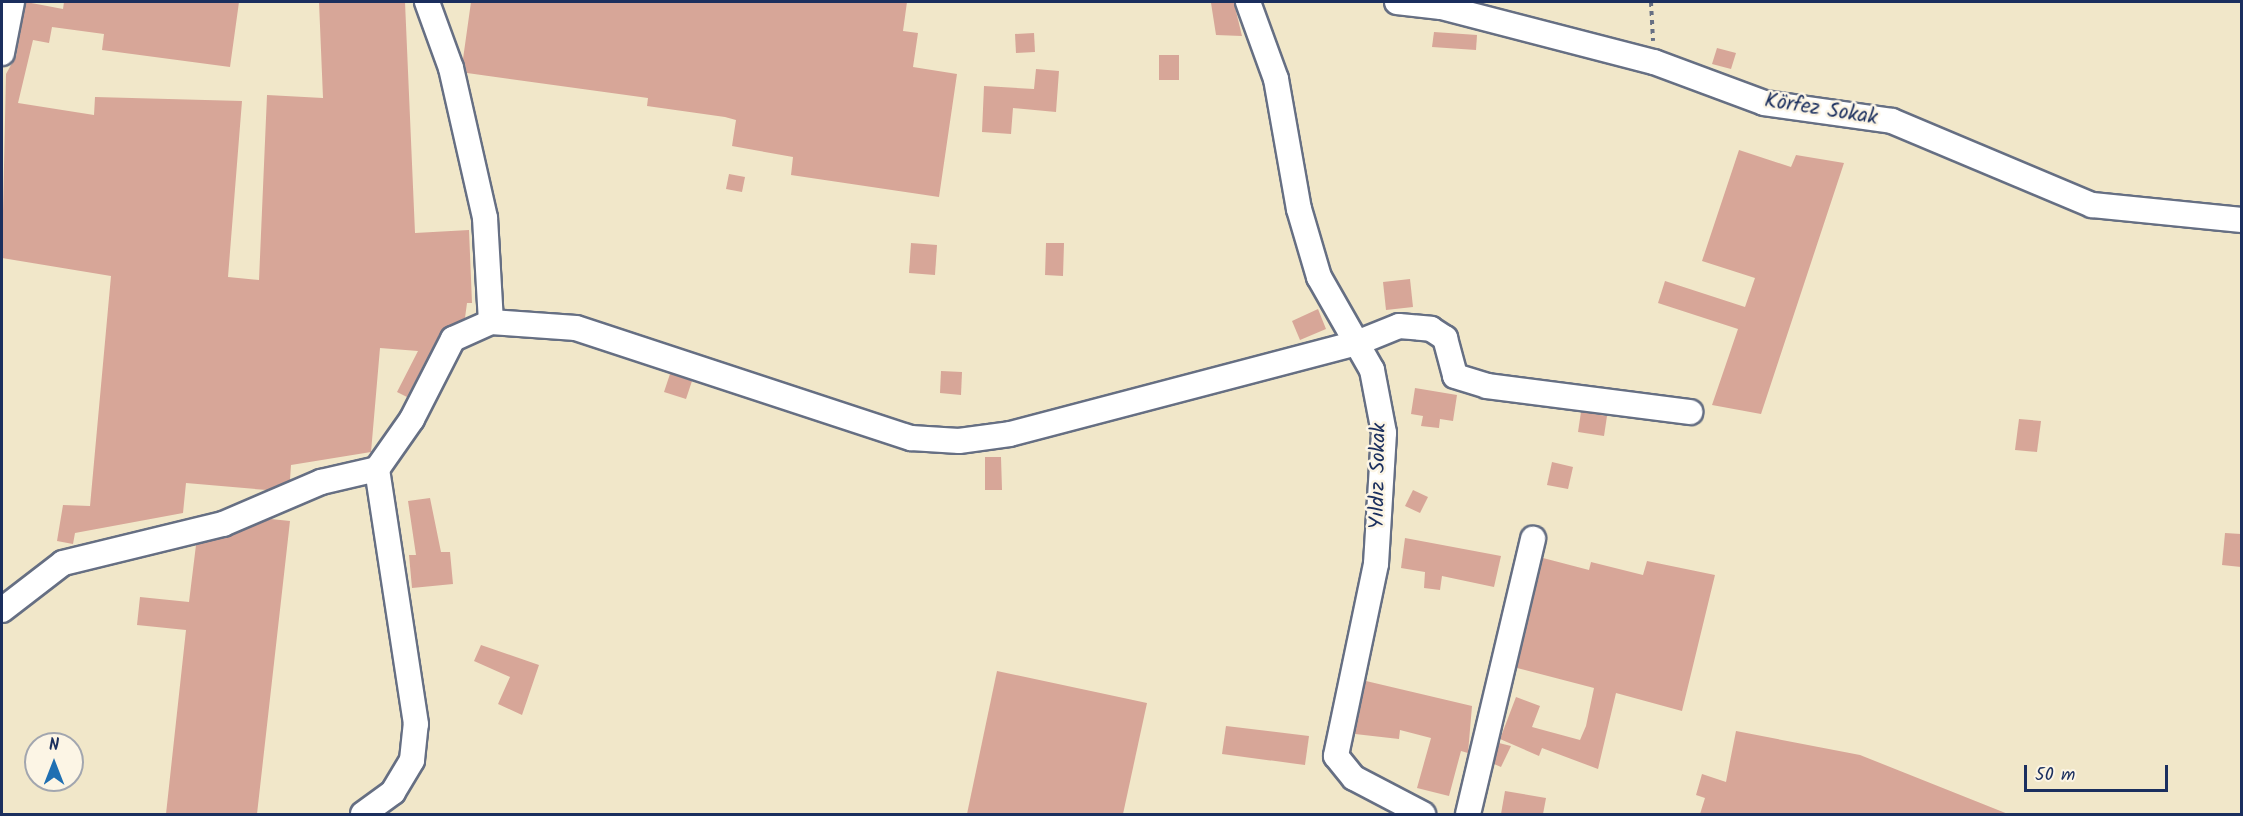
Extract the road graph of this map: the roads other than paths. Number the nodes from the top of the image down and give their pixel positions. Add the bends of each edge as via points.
1 (12, 2) edge
2 (427, 2) edge
3 (1248, 2) edge
4 (1397, 2) edge
5 (2, 53) edge
6 (2241, 220) edge
7 (491, 322) junction
8 (1357, 343) junction
9 (1690, 412) dead end
10 (377, 470) junction
11 (1533, 539) dead end
12 (2, 609) edge
13 (363, 814) edge
14 (1423, 814) edge
15 (1468, 814) edge

1 - 5 street
2 - 7 street via 451,68 485,218
3 - 8 street, Yıldız Sokak via 1276,79 1299,210 1319,278
4 - 6 street, Körfez Sokak via 1441,7 1654,62 1764,103 1892,121 2092,205
7 - 8 street via 576,328 911,438 959,441 1010,434
7 - 10 street via 453,339 412,419
8 - 9 street via 1399,326 1431,329 1445,338 1455,376 1487,386
8 - 14 street, Yıldız Sokak via 1372,370 1384,433 1376,564 1336,756 1354,778
10 - 12 street via 321,482 223,524 63,563
10 - 13 street via 416,724 412,760 393,792
11 - 15 street

